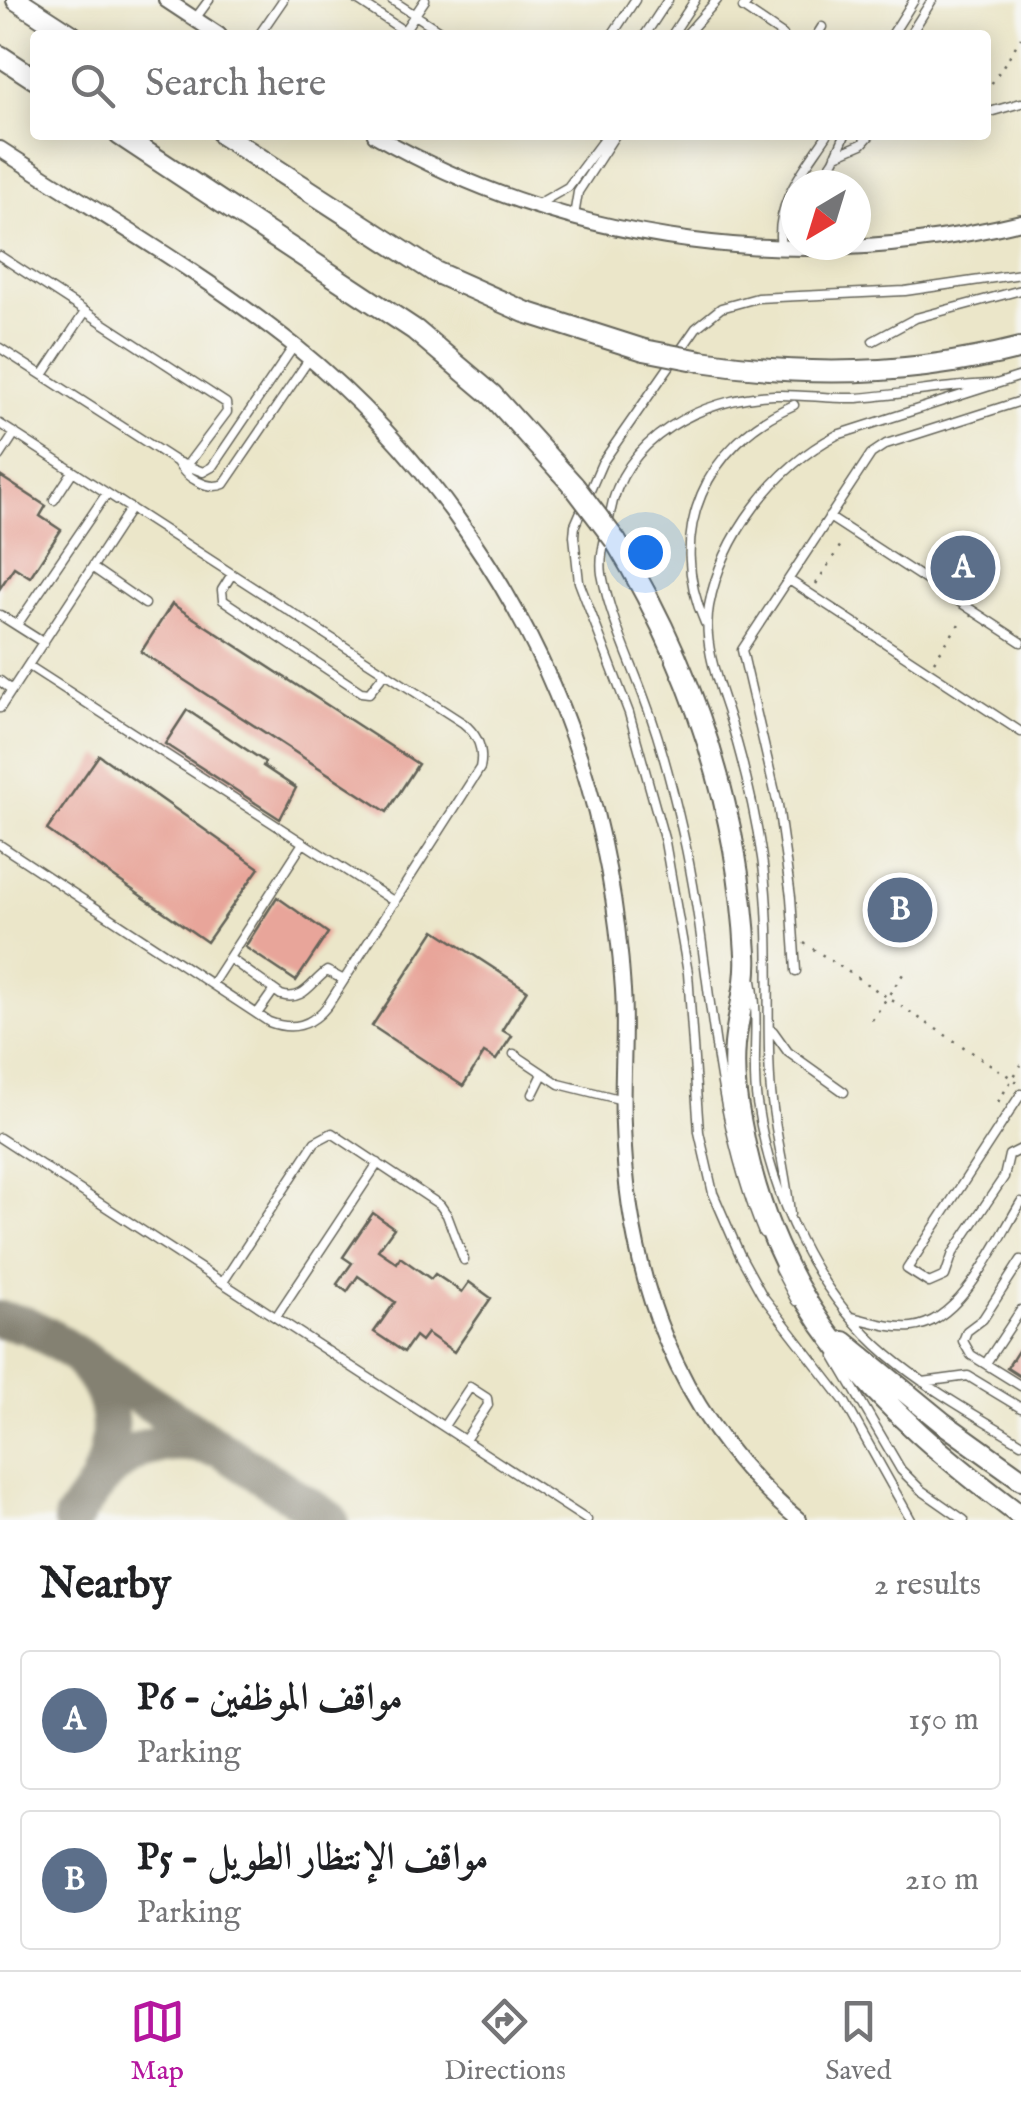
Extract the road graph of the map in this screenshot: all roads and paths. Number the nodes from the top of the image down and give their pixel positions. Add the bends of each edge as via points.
1 (17, 0) edge
2 (166, 0) edge
3 (209, 0) edge
4 (283, 0) edge
5 (357, 0) edge
6 (392, 0) edge
7 (425, 0) edge
8 (635, 0) edge
9 (668, 0) edge
10 (694, 0) edge
11 (717, 0) edge
12 (914, 0) edge
13 (932, 0) edge
14 (746, 4) edge
15 (415, 15) junction
16 (196, 19) junction
17 (62, 30) edge
18 (212, 30) edge
19 (262, 30) edge
20 (402, 30) edge
21 (408, 30) edge
22 (438, 30) edge
23 (615, 30) edge
24 (649, 30) edge
25 (675, 30) edge
26 (690, 30) edge
27 (777, 30) edge
28 (895, 30) edge
29 (913, 30) edge
30 (1021, 38) edge
31 (0, 56) edge
32 (30, 76) edge
33 (991, 84) edge
34 (1021, 103) edge
35 (991, 112) edge
36 (128, 140) edge
37 (231, 140) edge
38 (385, 140) edge
39 (603, 140) edge
40 (612, 140) edge
41 (824, 140) edge
42 (843, 140) edge
43 (866, 140) edge
44 (0, 149) edge
45 (836, 155) junction
46 (806, 170) edge
47 (826, 170) edge
48 (535, 205) junction
49 (574, 216) junction
50 (1021, 222) edge
51 (871, 245) edge
52 (781, 247) edge
53 (0, 256) edge
54 (1021, 274) edge
55 (1021, 290) edge
56 (86, 312) junction
57 (874, 341) dead end
58 (294, 346) junction
59 (0, 348) edge
60 (1015, 351) edge
61 (310, 358) junction
62 (43, 376) junction
63 (1021, 376) edge
64 (992, 384) junction
65 (1021, 401) edge
66 (794, 404) dead end
67 (0, 424) edge
68 (15, 434) junction
69 (0, 456) edge
70 (177, 462) junction
71 (188, 464) junction
72 (73, 471) junction
73 (107, 493) junction
74 (54, 500) dead end
75 (132, 508) junction
76 (829, 517) junction
77 (851, 531) junction
78 (92, 568) junction
79 (232, 574) junction
80 (788, 580) junction
81 (809, 594) junction
82 (146, 604) dead end
83 (970, 608) junction
84 (0, 615) edge
85 (18, 625) junction
86 (708, 628) junction
87 (1021, 642) edge
88 (44, 643) junction
89 (30, 666) junction
90 (926, 671) junction
91 (385, 673) junction
92 (0, 681) edge
93 (12, 690) junction
94 (0, 708) edge
95 (1021, 732) edge
96 (303, 843) junction
97 (0, 845) edge
98 (395, 902) junction
99 (794, 937) junction
100 (229, 958) junction
101 (747, 958) junction
102 (796, 970) dead end
103 (904, 971) dead end
104 (344, 980) junction
105 (212, 984) junction
106 (274, 990) junction
107 (888, 997) junction
108 (256, 1014) junction
109 (872, 1020) dead end
110 (771, 1026) junction
111 (514, 1054) dead end
112 (1021, 1064) edge
113 (543, 1074) junction
114 (1012, 1079) junction
115 (1021, 1084) edge
116 (844, 1092) dead end
117 (533, 1094) dead end
118 (1021, 1094) edge
119 (623, 1100) junction
120 (998, 1102) dead end
121 (0, 1138) edge
122 (1021, 1149) edge
123 (378, 1163) junction
124 (1021, 1202) edge
125 (790, 1214) junction
126 (464, 1260) dead end
127 (1021, 1260) edge
128 (224, 1282) junction
129 (1021, 1310) edge
130 (276, 1317) junction
131 (850, 1317) junction
132 (815, 1319) junction
133 (986, 1363) junction
134 (923, 1382) junction
135 (1021, 1386) edge
136 (1021, 1408) edge
137 (444, 1426) junction
138 (466, 1440) junction
139 (1021, 1444) edge
140 (1021, 1479) edge
141 (1021, 1516) edge
142 (587, 1520) edge
143 (799, 1520) edge
144 (912, 1520) edge
145 (964, 1520) edge

1 - 17 street
2 - 16 street
3 - 16 lane
4 - 19 lane
5 - 20 lane
6 - 15 lane
7 - 15 lane
8 - 23 lane
9 - 24 lane
10 - 25 lane
11 - 26 lane
12 - 28 lane
13 - 29 lane
14 - 27 lane
15 - 21 lane
15 - 22 lane
16 - 18 street
30 - 33 path
31 - 32 street
34 - 35 lane
36 - 101 street, bridge via 415,330 492,396 615,540 664,625 706,732 737,859
37 - 60 street, bridge via 436,272 524,312 644,350 784,371 853,372
38 - 48 street
39 - 48 lane via 568,188
40 - 49 lane via 578,192
41 - 46 lane
42 - 45 lane
43 - 45 lane
44 - 58 street
45 - 47 lane
48 - 49 street
49 - 52 street via 678,239
50 - 51 street
53 - 56 lane
54 - 144 lane via 904,291 757,298 721,308 696,328 602,463 574,536 579,582 629,712 665,842 688,973 699,1132 714,1192 762,1295 845,1402
55 - 57 lane via 916,318
56 - 62 lane
56 - 71 lane via 226,403 227,412
58 - 61 street
58 - 71 lane via 212,467 203,472
59 - 62 lane
61 - 70 lane via 224,484 206,485
61 - 119 street via 386,431 450,510 498,582 555,692 591,794 609,873 624,993
62 - 70 lane
63 - 64 lane
64 - 86 lane via 812,449 758,503 727,552
64 - 145 lane via 858,398 755,396 695,414 658,436 628,467 614,493 602,566 683,832 724,1101 754,1214 791,1294 844,1370 892,1458 921,1490
65 - 76 lane via 878,448
66 - 86 lane via 730,448 700,497 690,554 694,592
67 - 68 lane
68 - 69 lane
68 - 72 lane
70 - 71 lane
72 - 73 lane
72 - 74 lane
73 - 75 lane
73 - 85 lane
75 - 78 lane
75 - 79 lane
76 - 77 lane
76 - 80 lane
77 - 81 path
77 - 83 lane
78 - 82 lane
78 - 88 lane
79 - 91 lane
79 - 91 lane via 222,600 361,692 369,693
80 - 81 lane
80 - 99 lane via 742,650 778,805
81 - 90 lane
83 - 87 lane
83 - 90 path
84 - 85 lane
85 - 88 lane
86 - 110 lane via 760,849
88 - 89 lane
89 - 93 lane
89 - 96 lane
90 - 95 lane
91 - 98 lane via 471,730 482,758
92 - 93 lane
93 - 94 lane
96 - 98 lane
96 - 100 lane
97 - 105 lane
98 - 104 lane
99 - 102 lane
99 - 107 path
100 - 105 lane
100 - 106 lane
101 - 125 lane via 758,1108
101 - 132 street via 734,1046 740,1121 767,1217
103 - 107 path
104 - 106 lane via 327,970 298,996
104 - 108 lane via 321,1014 302,1026 280,1026
105 - 108 lane
106 - 108 lane
107 - 109 path
107 - 114 path
110 - 116 lane via 788,1052
110 - 125 lane via 772,1098
111 - 113 lane
112 - 114 path
113 - 117 lane
113 - 119 lane via 566,1087
114 - 115 path
114 - 120 path
118 - 122 lane via 906,1269 929,1283 945,1276 1004,1177 1009,1155
119 - 143 street via 628,1213 661,1334 712,1427
121 - 128 lane
123 - 126 lane via 444,1210
123 - 128 lane via 337,1135 318,1138
123 - 130 lane
124 - 131 lane via 957,1303 939,1319 904,1328
125 - 131 lane
127 - 133 lane via 964,1336 967,1352
128 - 130 lane
129 - 133 lane
130 - 137 lane
131 - 134 lane
132 - 140 street
132 - 141 street via 911,1428
133 - 135 lane
134 - 136 lane via 968,1376
134 - 139 lane
137 - 138 lane
137 - 138 lane via 470,1387 485,1396 488,1405
138 - 142 lane

